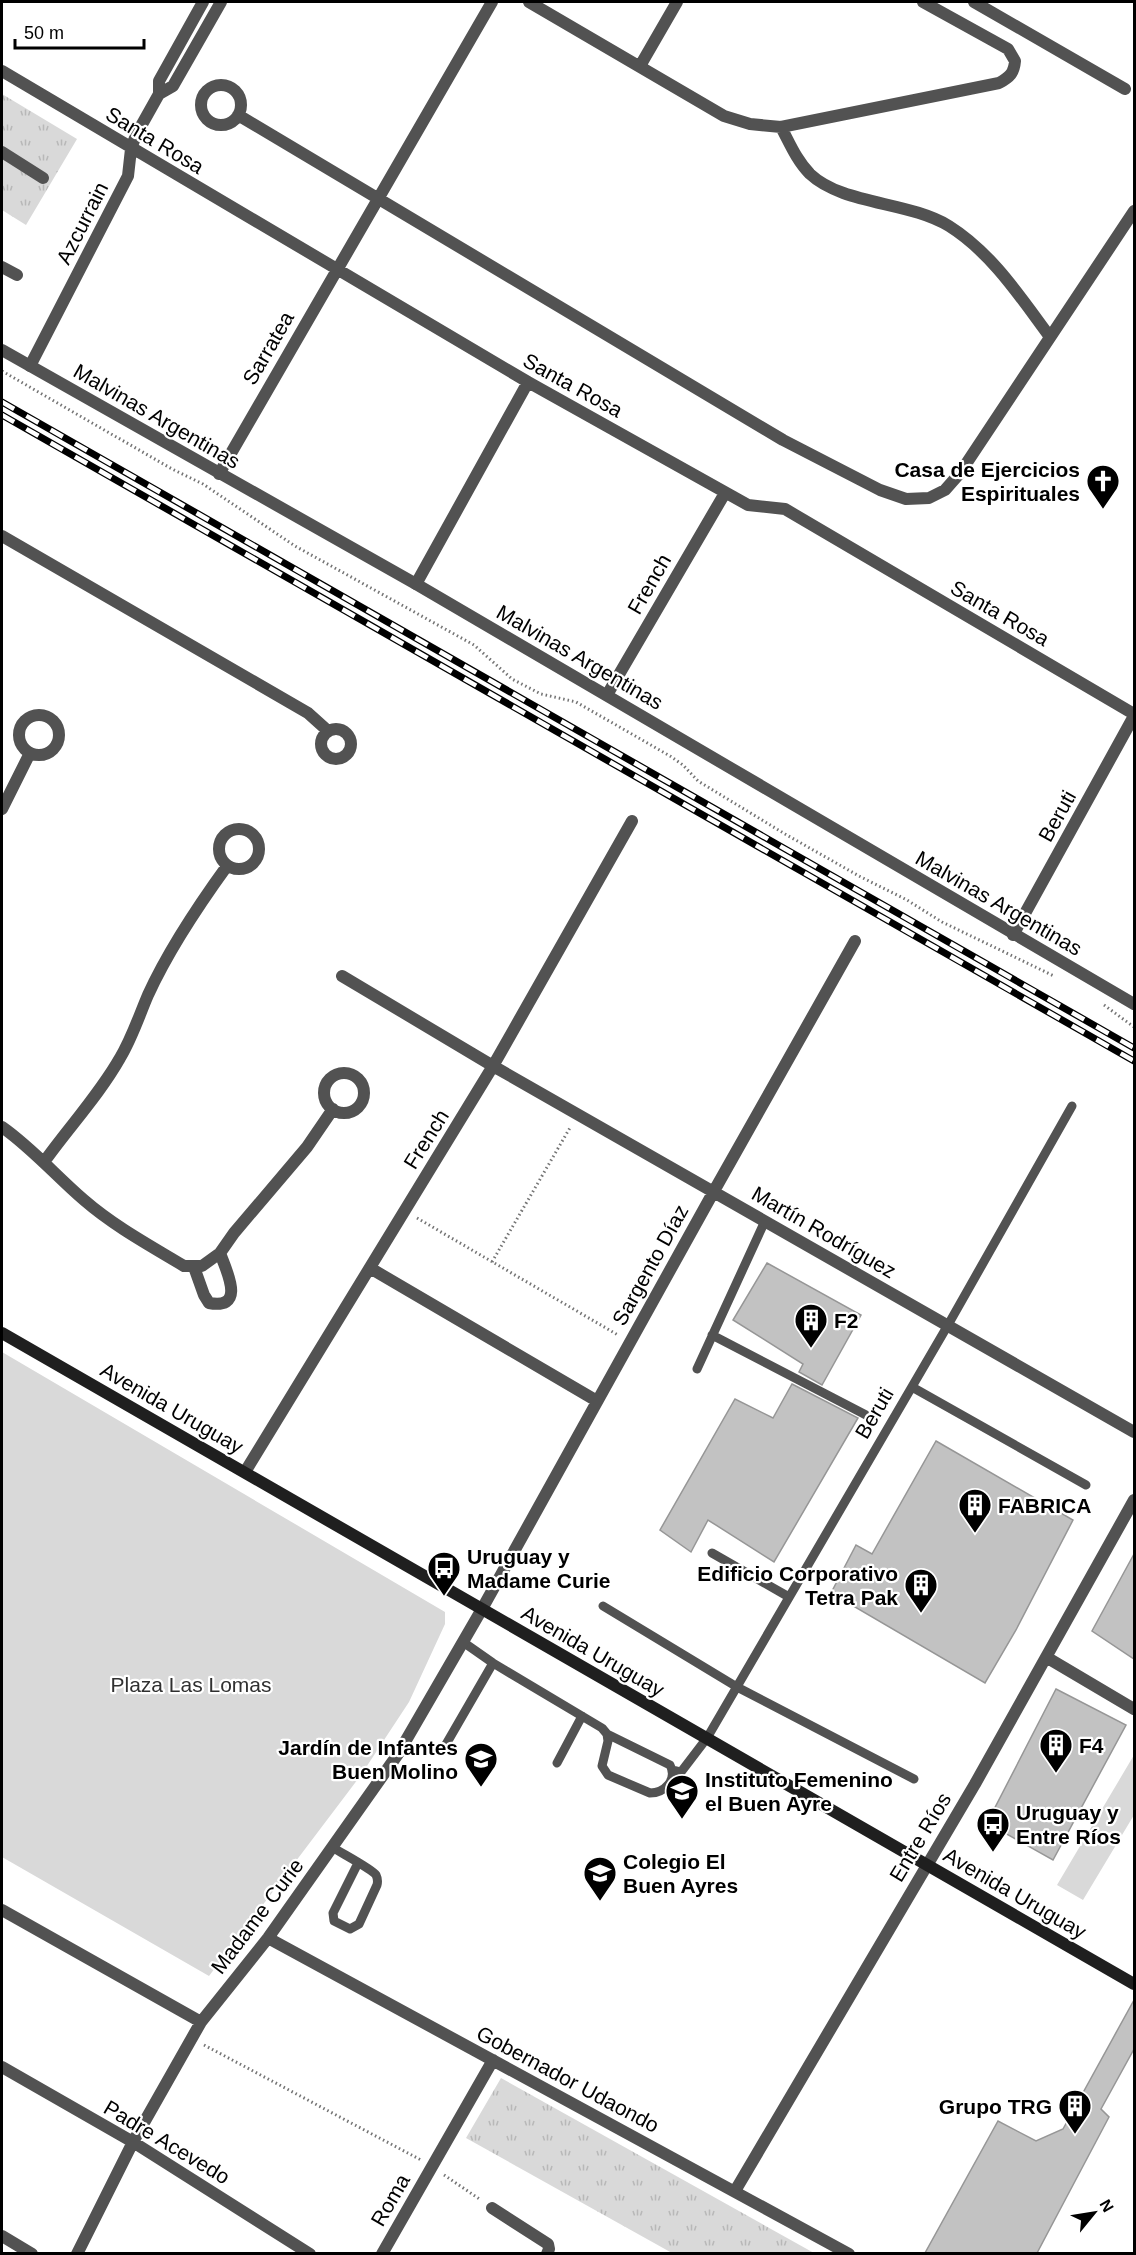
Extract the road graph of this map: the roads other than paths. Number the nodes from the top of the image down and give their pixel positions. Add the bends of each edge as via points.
1 (203, 2) edge
2 (221, 2) edge
3 (492, 2) edge
4 (529, 2) edge
5 (677, 2) edge
6 (922, 2) edge
7 (974, 2) edge
8 (640, 66) junction
9 (2, 71) edge
10 (1125, 89) dead end
11 (159, 94) junction
12 (238, 115) dead end
13 (781, 127) junction
14 (131, 149) junction
15 (2, 152) edge
16 (43, 178) dead end
17 (377, 198) junction
18 (1134, 211) edge
19 (2, 267) edge
20 (335, 270) junction
21 (17, 276) dead end
22 (1050, 337) junction
23 (2, 350) edge
24 (30, 366) junction
25 (528, 382) junction
26 (219, 474) junction
27 (725, 493) junction
28 (2, 536) edge
29 (416, 584) junction
30 (607, 695) junction
31 (1134, 715) edge
32 (328, 731) dead end
33 (30, 753) dead end
34 (2, 809) edge
35 (632, 821) dead end
36 (227, 866) dead end
37 (1013, 935) junction
38 (855, 942) dead end
39 (342, 976) dead end
40 (1134, 1004) edge
41 (493, 1066) junction
42 (1072, 1106) dead end
43 (333, 1109) dead end
44 (2, 1127) edge
45 (44, 1162) junction
46 (714, 1191) junction
47 (765, 1221) junction
48 (220, 1253) junction
49 (194, 1266) junction
50 (370, 1268) junction
51 (948, 1325) junction
52 (2, 1333) edge
53 (712, 1335) junction
54 (696, 1369) dead end
55 (912, 1387) junction
56 (597, 1401) junction
57 (866, 1415) dead end
58 (1134, 1432) edge
59 (245, 1472) junction
60 (1086, 1485) dead end
61 (1134, 1500) edge
62 (712, 1553) dead end
63 (789, 1597) junction
64 (603, 1606) dead end
65 (482, 1609) junction
66 (463, 1642) junction
67 (1046, 1657) junction
68 (493, 1663) junction
69 (737, 1687) junction
70 (1134, 1709) edge
71 (582, 1716) junction
72 (607, 1734) junction
73 (707, 1738) junction
74 (444, 1746) dead end
75 (556, 1763) dead end
76 (673, 1770) junction
77 (914, 1779) dead end
78 (332, 1847) junction
79 (358, 1863) junction
80 (927, 1865) junction
81 (2, 1910) edge
82 (268, 1938) junction
83 (1134, 1984) edge
84 (201, 2022) junction
85 (493, 2060) junction
86 (2, 2067) edge
87 (133, 2142) junction
88 (735, 2191) junction
89 (492, 2208) road end
90 (2, 2236) edge
91 (32, 2253) edge
92 (77, 2253) edge
93 (310, 2253) edge
94 (382, 2253) edge
95 (547, 2253) edge
96 (849, 2253) edge

1 - 11 street, Azcurrain via 159,81
2 - 11 street, Azcurrain via 173,86
3 - 17 street, Sarratea
4 - 8 street
5 - 8 street
6 - 13 street via 1008,49 1015,61 1014,71 999,83
7 - 10 street
8 - 13 street via 724,116
9 - 14 street, Santa Rosa
11 - 14 street, Azcurrain
12 - 17 street
13 - 22 street via 797,159 826,185 933,217 951,228 982,253 1012,286
14 - 20 street, Santa Rosa
14 - 24 street, Azcurrain via 128,176
15 - 16 street
17 - 20 street, Sarratea
17 - 22 street via 783,440 880,490 906,499 929,498 945,489 960,473
18 - 22 street
19 - 21 street
20 - 25 street, Santa Rosa
20 - 26 street, Sarratea
23 - 24 street, Malvinas Argentinas
24 - 26 street, Malvinas Argentinas
25 - 27 street, Santa Rosa
25 - 29 street
26 - 29 street, Malvinas Argentinas
27 - 30 street, French
27 - 31 street, Santa Rosa via 748,505 785,509
28 - 32 street via 308,713
29 - 30 street, Malvinas Argentinas
30 - 37 street, Malvinas Argentinas
31 - 37 street, Beruti
33 - 34 street
35 - 41 street, French
36 - 45 street via 169,955 115,1067
37 - 40 street, Malvinas Argentinas
38 - 46 street, Sargento Díaz
39 - 41 street, Martín Rodríguez
41 - 46 street, Martín Rodríguez
41 - 50 street, French
42 - 51 lane, Beruti
43 - 48 street via 307,1147
44 - 45 street
45 - 49 street via 127,1233 184,1266
46 - 47 street, Martín Rodríguez
46 - 56 street, Sargento Díaz
47 - 51 street, Martín Rodríguez
47 - 53 lane
48 - 49 street via 202,1266
48 - 49 street via 232,1283 232,1293 223,1303 209,1303
50 - 56 street
50 - 59 street, French
51 - 55 lane, Beruti
51 - 58 street, Martín Rodríguez
52 - 59 main road, Avenida Uruguay
53 - 54 lane
53 - 57 lane
55 - 60 lane
55 - 63 lane, Beruti
56 - 65 street, Sargento Díaz
59 - 65 main road, Avenida Uruguay
61 - 67 street, Entre Ríos
62 - 63 lane
63 - 69 lane, Beruti
64 - 69 lane
65 - 66 street, Madame Curie
65 - 73 main road, Avenida Uruguay
66 - 68 lane
66 - 78 street, Madame Curie via 398,1754
67 - 70 street
67 - 80 street, Entre Ríos
68 - 71 lane
68 - 74 lane
69 - 73 lane, Beruti
69 - 77 lane
71 - 72 lane
71 - 75 lane
72 - 76 lane
72 - 76 lane via 602,1766 608,1775 656,1792 666,1788
73 - 76 lane, Beruti via 681,1772
73 - 80 main road, Avenida Uruguay
78 - 79 lane
78 - 82 street, Madame Curie
79 - 79 lane via 376,1874 377,1885 358,1924 350,1929 334,1921 333,1913
80 - 83 main road, Avenida Uruguay
80 - 88 street, Entre Ríos
81 - 84 street
82 - 84 street, Madame Curie
82 - 85 street, Gobernador Udaondo
84 - 87 street, Madame Curie
85 - 88 street, Gobernador Udaondo
85 - 94 street, Roma
86 - 87 street, Padre Acevedo
87 - 92 street, Madame Curie
87 - 93 street, Padre Acevedo
88 - 96 street, Gobernador Udaondo
89 - 95 street via 548,2244
90 - 91 street

